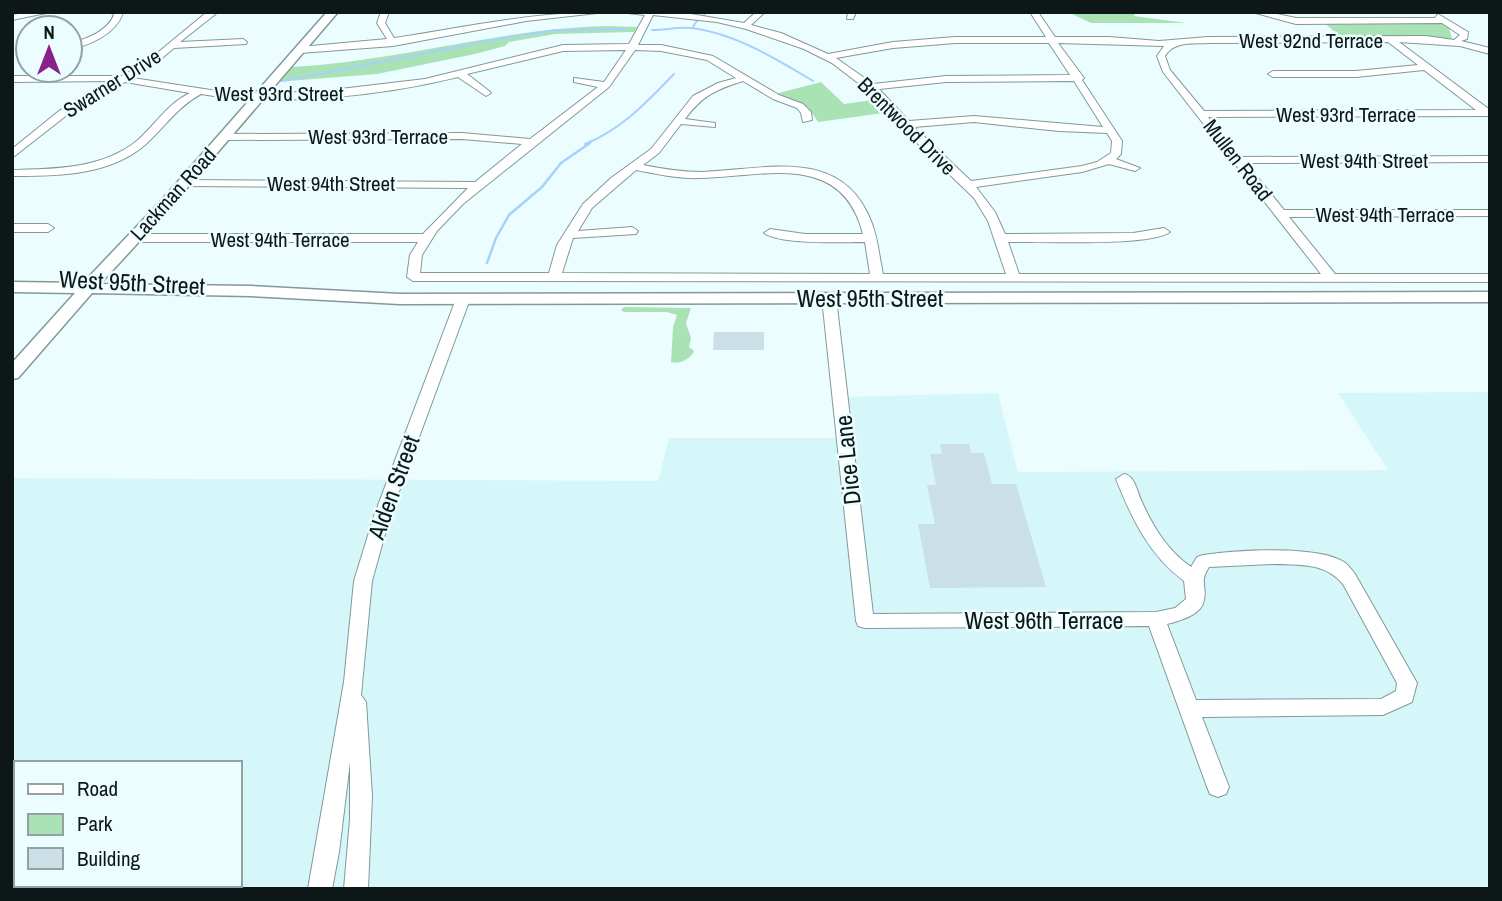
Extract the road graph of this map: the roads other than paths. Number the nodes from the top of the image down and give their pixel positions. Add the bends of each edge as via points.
1 (47, 12) edge
2 (214, 12) edge
3 (333, 12) edge
4 (385, 12) edge
5 (603, 12) edge
6 (623, 12) edge
7 (761, 12) edge
8 (1034, 12) edge
9 (1256, 12) edge
10 (1432, 12) edge
11 (116, 13) edge
12 (481, 13) edge
13 (569, 13) edge
14 (651, 13) edge
15 (12, 18) edge
16 (1444, 20) junction
17 (490, 23) junction
18 (745, 26) junction
19 (1457, 37) junction
20 (1390, 39) junction
21 (1054, 40) junction
22 (84, 41) edge
23 (243, 42) dead end
24 (393, 43) junction
25 (1140, 43) junction
26 (1175, 44) junction
27 (171, 45) junction
28 (633, 47) junction
29 (1486, 49) edge
30 (300, 50) junction
31 (1163, 53) junction
32 (827, 57) junction
33 (1427, 67) junction
34 (461, 74) junction
35 (1273, 74) dead end
36 (745, 78) junction
37 (1079, 78) junction
38 (13, 79) edge
39 (125, 79) junction
40 (577, 80) dead end
41 (606, 85) junction
42 (871, 87) junction
43 (198, 92) junction
44 (486, 93) dead end
45 (260, 96) junction
46 (1488, 113) edge
47 (1202, 114) junction
48 (807, 120) dead end
49 (678, 121) junction
50 (907, 124) junction
51 (711, 125) dead end
52 (1111, 130) junction
53 (225, 137) junction
54 (531, 142) junction
55 (12, 155) edge
56 (1490, 159) edge
57 (1107, 160) junction
58 (1238, 160) junction
59 (635, 166) junction
60 (1135, 168) dead end
61 (12, 173) edge
62 (184, 183) junction
63 (477, 185) junction
64 (967, 185) junction
65 (1490, 213) edge
66 (1281, 214) junction
67 (12, 228) edge
68 (48, 228) dead end
69 (632, 231) dead end
70 (1164, 232) dead end
71 (771, 233) dead end
72 (568, 235) junction
73 (132, 238) junction
74 (427, 238) junction
75 (869, 238) junction
76 (999, 238) junction
77 (12, 278) edge
78 (877, 278) junction
79 (1014, 278) junction
80 (1331, 278) junction
81 (1490, 278) edge
82 (554, 279) junction
83 (91, 285) junction
84 (12, 287) edge
85 (1490, 297) edge
86 (829, 298) junction
87 (463, 299) junction
88 (12, 374) edge
89 (1125, 479) dead end
90 (1193, 578) junction
91 (1156, 619) junction
92 (865, 621) joint
93 (354, 682) junction
94 (1190, 709) junction
95 (1218, 787) dead end
96 (320, 889) edge
97 (356, 889) edge

1 - 15 street
2 - 27 street, Swarner Drive
3 - 30 main road, Lackman Road
4 - 24 street via 381,23
5 - 13 street
6 - 14 street, Brentwood Drive
7 - 18 street
8 - 21 street
9 - 16 street via 1296,21
10 - 16 street
11 - 22 street via 117,21
12 - 17 street
13 - 17 street
14 - 18 street, Brentwood Drive
14 - 28 street
16 - 19 street
17 - 24 street
18 - 32 street, Brentwood Drive
19 - 20 street, West 92nd Terrace
19 - 29 street, West 92nd Terrace
20 - 26 street, West 92nd Terrace
20 - 33 street
21 - 25 street, West 92nd Terrace
21 - 32 street, West 92nd Terrace via 918,42
21 - 37 street
23 - 27 street
24 - 30 street
25 - 26 street, West 92nd Terrace
25 - 31 street, West 92nd Terrace
26 - 31 street
27 - 39 street, Swarner Drive
28 - 34 street, West 93rd Street via 550,50
28 - 36 street, West 93rd Street via 698,54
28 - 41 street
30 - 45 main road, Lackman Road
31 - 47 street, Mullen Road via 1161,63
32 - 42 street, Brentwood Drive
33 - 35 street via 1356,74
33 - 46 street
34 - 44 street
34 - 45 street, West 93rd Street via 373,90
36 - 48 street, West 93rd Street via 800,106
36 - 49 street via 695,98
37 - 42 street via 964,78
37 - 52 street
38 - 39 street, West 93rd Street
39 - 43 street, West 93rd Street
39 - 55 street, Swarner Drive via 63,113
40 - 41 street
41 - 54 street
42 - 50 street, Brentwood Drive
43 - 45 street, West 93rd Street
43 - 61 street via 167,110 139,144 107,164
45 - 53 main road, Lackman Road
46 - 47 street, West 93rd Terrace
47 - 58 street, Mullen Road
49 - 51 street
49 - 59 street via 655,151
50 - 52 street via 974,119
50 - 64 street, Brentwood Drive
52 - 57 street via 1118,145 1116,154
53 - 54 street, West 93rd Terrace via 462,136
53 - 62 main road, Lackman Road
54 - 63 street
56 - 58 street, West 94th Street
57 - 60 street
57 - 64 street via 1082,169
58 - 66 street, Mullen Road
59 - 72 street via 587,206
59 - 75 street via 696,176 779,167 803,169 824,176 846,194 863,216
62 - 63 street, West 94th Street
62 - 73 main road, Lackman Road
63 - 74 street via 452,206
64 - 76 street, Brentwood Drive via 984,203
65 - 66 street, West 94th Terrace
66 - 80 street, Mullen Road
67 - 68 street
69 - 72 street
70 - 76 street via 1133,237
71 - 75 street
72 - 82 street
73 - 74 street, West 94th Terrace
73 - 83 main road, Lackman Road
74 - 82 street, West 95th Street via 411,270 413,277
75 - 78 street
76 - 79 street, Brentwood Drive
77 - 83 main road, West 95th Street
78 - 79 street, West 95th Street
78 - 82 street, West 95th Street
79 - 80 street, West 95th Street
80 - 81 street, West 95th Street
83 - 84 main road, West 95th Street
83 - 87 main road, West 95th Street
83 - 88 main road, Lackman Road
85 - 86 main road, West 95th Street
86 - 87 main road, West 95th Street
86 - 92 street, Dice Lane
87 - 93 street, Alden Street via 373,540 363,581
89 - 90 street via 1145,530 1163,555
90 - 91 street, West 96th Terrace via 1195,601 1180,614
90 - 94 street via 1203,562 1228,558 1321,560 1338,566 1407,683 1405,696 1383,707
91 - 92 street, West 96th Terrace
91 - 94 street
93 - 96 street, Alden Street
93 - 97 street, Alden Street via 363,782 363,843
94 - 95 street

